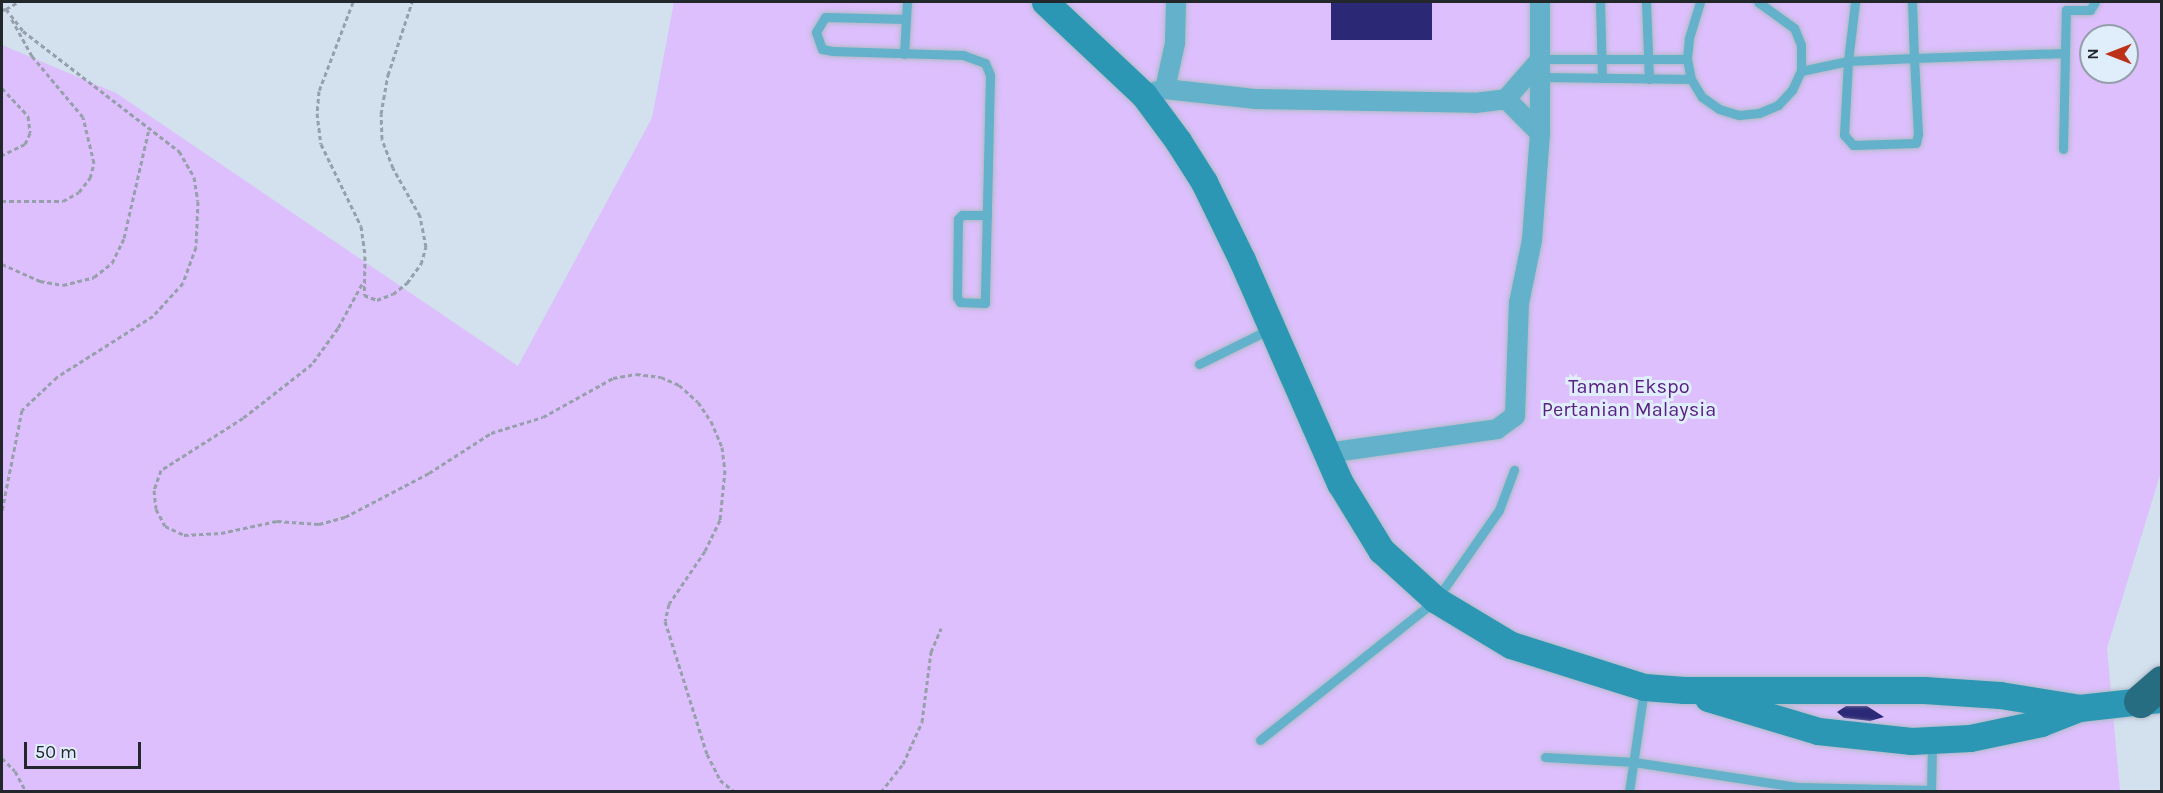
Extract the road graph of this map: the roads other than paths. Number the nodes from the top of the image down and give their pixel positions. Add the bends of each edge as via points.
1 (907, 2) edge
2 (1045, 2) edge
3 (1176, 2) edge
4 (1540, 2) edge
5 (1600, 2) edge
6 (1646, 2) edge
7 (1700, 2) edge
8 (1758, 2) edge
9 (1855, 2) edge
10 (1912, 2) edge
11 (2095, 2) edge
12 (2066, 6) edge
13 (906, 19) junction
14 (2065, 53) junction
15 (904, 54) junction
16 (1914, 58) junction
17 (1649, 59) junction
18 (1687, 59) junction
19 (1603, 60) junction
20 (1848, 61) junction
21 (1541, 68) junction
22 (1801, 71) junction
23 (1602, 78) junction
24 (1649, 79) junction
25 (1691, 79) junction
26 (1155, 92) junction
27 (1506, 99) junction
28 (1540, 133) junction
29 (2063, 149) dead end
30 (987, 215) junction
31 (1272, 329) junction
32 (1199, 364) dead end
33 (1326, 453) junction
34 (1514, 470) dead end
35 (1436, 600) junction
36 (1644, 687) junction
37 (1825, 687) junction
38 (1684, 690) junction
39 (2156, 698) edge
40 (2079, 708) junction
41 (1818, 731) junction
42 (1260, 740) dead end
43 (1932, 741) junction
44 (1545, 758) dead end
45 (1634, 762) junction
46 (1931, 791) edge
47 (1629, 792) edge

1 - 13 lane
2 - 26 street
3 - 26 street via 1175,43
4 - 21 street
5 - 19 lane
6 - 17 lane
7 - 18 lane
8 - 22 lane via 1794,28 1801,45
9 - 20 lane
10 - 16 lane
11 - 12 lane via 2090,10
12 - 14 lane
13 - 15 lane
13 - 15 lane via 825,17 816,32 822,49
14 - 16 lane
14 - 29 lane
15 - 30 lane via 974,56 985,63 990,75
16 - 20 lane
16 - 20 lane via 1918,134 1916,142 1908,145 1847,142
17 - 18 lane
17 - 19 lane
17 - 24 lane
18 - 25 lane
19 - 21 lane
19 - 23 lane
20 - 22 lane
21 - 23 lane
21 - 27 street
21 - 28 street
22 - 25 lane via 1785,97 1759,113 1738,115 1719,109 1702,97
23 - 24 lane
24 - 25 lane
26 - 27 street via 1379,103
26 - 31 street via 1204,182
27 - 28 street
28 - 33 street via 1532,240 1519,303 1515,416 1497,429
30 - 30 lane via 985,303 958,301 960,216
31 - 32 lane
31 - 33 street
33 - 35 street via 1381,550
34 - 35 lane via 1499,510
35 - 36 street via 1511,645
35 - 42 lane
36 - 38 street
36 - 45 lane
37 - 38 street
37 - 40 street via 1971,692
37 - 41 street via 1815,708
38 - 41 street
39 - 40 street
40 - 43 street via 2041,723
41 - 43 street via 1882,740
43 - 46 lane
44 - 45 lane
45 - 46 lane via 1797,788
45 - 47 lane

